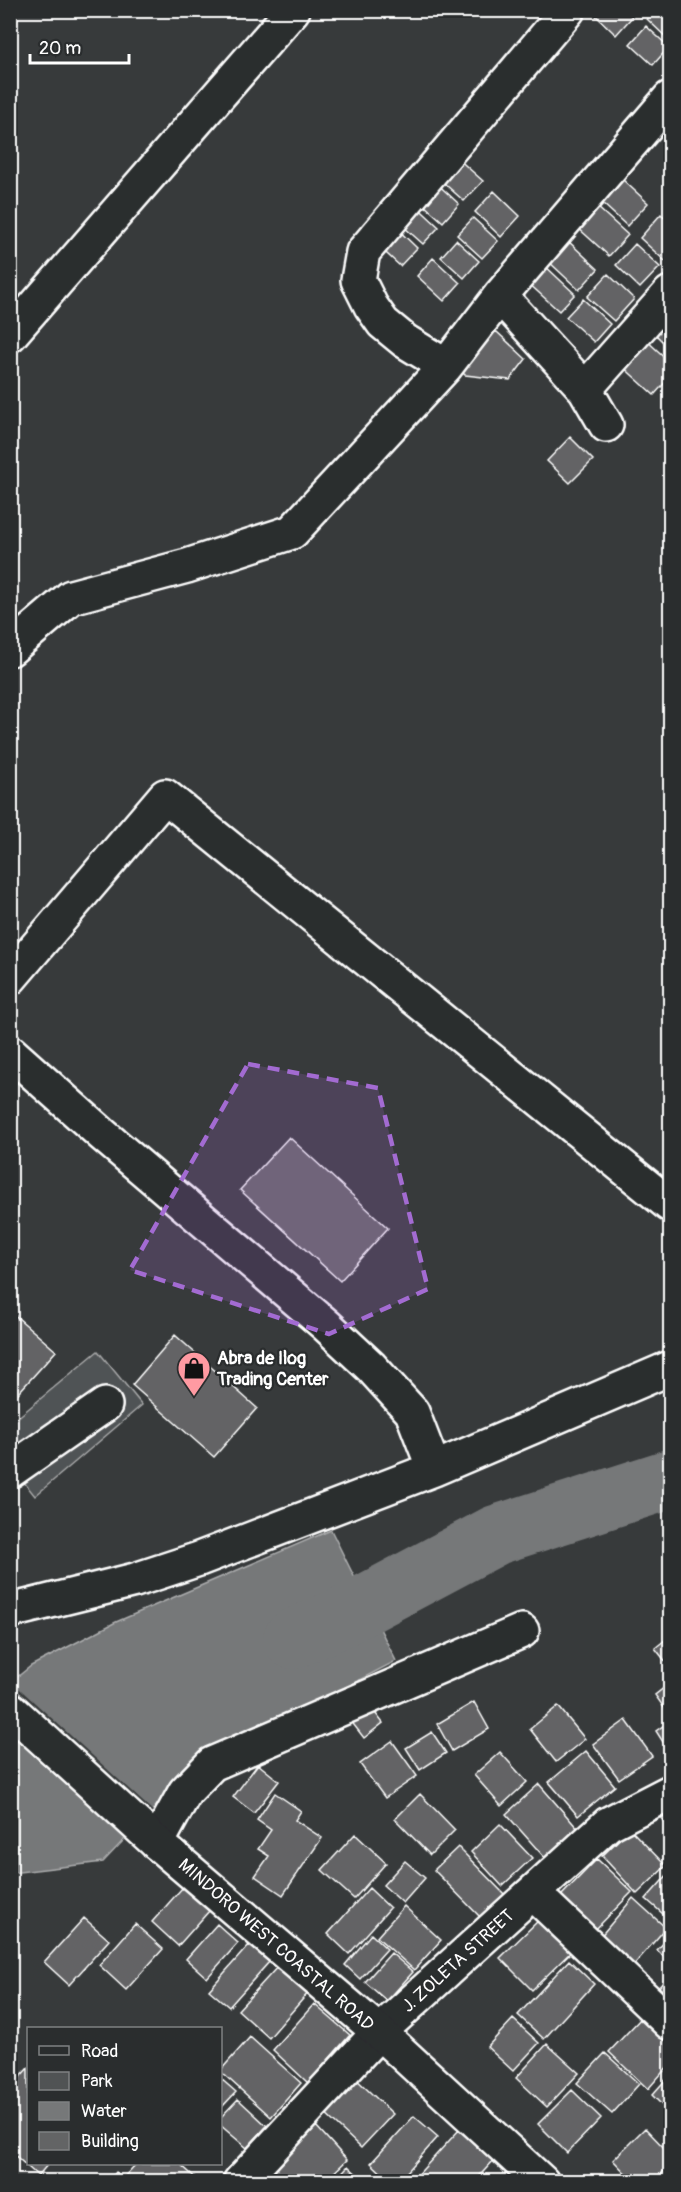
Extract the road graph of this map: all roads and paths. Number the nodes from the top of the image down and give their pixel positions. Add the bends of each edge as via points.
1 (293, 10) edge
2 (568, 10) edge
3 (670, 98) edge
4 (670, 293) edge
5 (500, 296) junction
6 (10, 335) edge
7 (446, 366) junction
8 (585, 388) junction
9 (606, 425) dead end
10 (10, 649) edge
11 (10, 978) edge
12 (10, 1052) edge
13 (670, 1205) edge
14 (670, 1368) edge
15 (105, 1405) dead end
16 (434, 1469) junction
17 (10, 1471) edge
18 (10, 1611) edge
19 (522, 1631) dead end
20 (10, 1709) edge
21 (670, 1792) edge
22 (149, 1835) junction
23 (533, 1893) junction
24 (670, 2024) edge
25 (379, 2032) junction
26 (248, 2179) edge
27 (542, 2181) edge

1 - 6 street
2 - 7 street via 363,252 358,280 377,315 405,341
3 - 5 street
4 - 8 street
5 - 7 street
5 - 8 street
7 - 10 street via 292,532 71,597
8 - 9 street
11 - 13 street via 165,796
12 - 16 street via 371,1367 412,1412
14 - 16 street
15 - 17 street
16 - 18 street via 199,1559 135,1580
19 - 22 street via 212,1764
20 - 22 street, MINDORO WEST COASTAL ROAD
21 - 23 street, J. ZOLETA STREET via 608,1824
22 - 25 street, MINDORO WEST COASTAL ROAD
23 - 24 street
23 - 25 street, J. ZOLETA STREET
25 - 26 street, J. ZOLETA STREET
25 - 27 street, MINDORO WEST COASTAL ROAD

